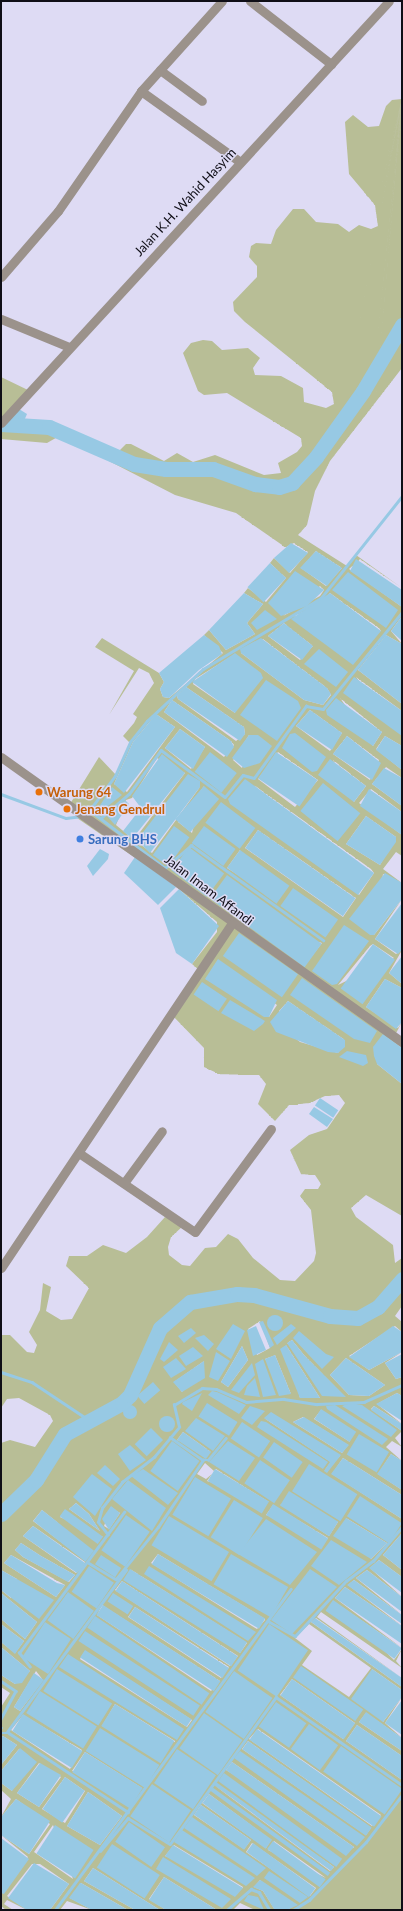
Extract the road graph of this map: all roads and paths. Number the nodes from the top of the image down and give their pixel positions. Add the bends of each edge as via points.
1 (222, 1) edge
2 (250, 1) edge
3 (389, 1) edge
4 (331, 64) junction
5 (160, 70) junction
6 (141, 91) junction
7 (202, 101) dead end
8 (240, 162) junction
9 (1, 277) edge
10 (1, 319) edge
11 (70, 347) junction
12 (2, 422) edge
13 (1, 757) edge
14 (231, 924) junction
15 (402, 1042) edge
16 (271, 1129) dead end
17 (162, 1131) dead end
18 (79, 1153) junction
19 (124, 1183) junction
20 (1, 1268) edge

1 - 5 street
2 - 4 street
3 - 4 street, Jalan K.H. Wahid Hasyim
4 - 8 street, Jalan K.H. Wahid Hasyim
5 - 6 street
5 - 7 street
6 - 8 street
6 - 9 street via 58,211
8 - 11 street, Jalan K.H. Wahid Hasyim
10 - 11 street
11 - 12 street, Jalan K.H. Wahid Hasyim
13 - 14 street, Jalan Imam Affandi via 86,814
14 - 15 street, Jalan Imam Affandi
14 - 18 street
16 - 19 street via 195,1232
17 - 19 street
18 - 19 street
18 - 20 street

